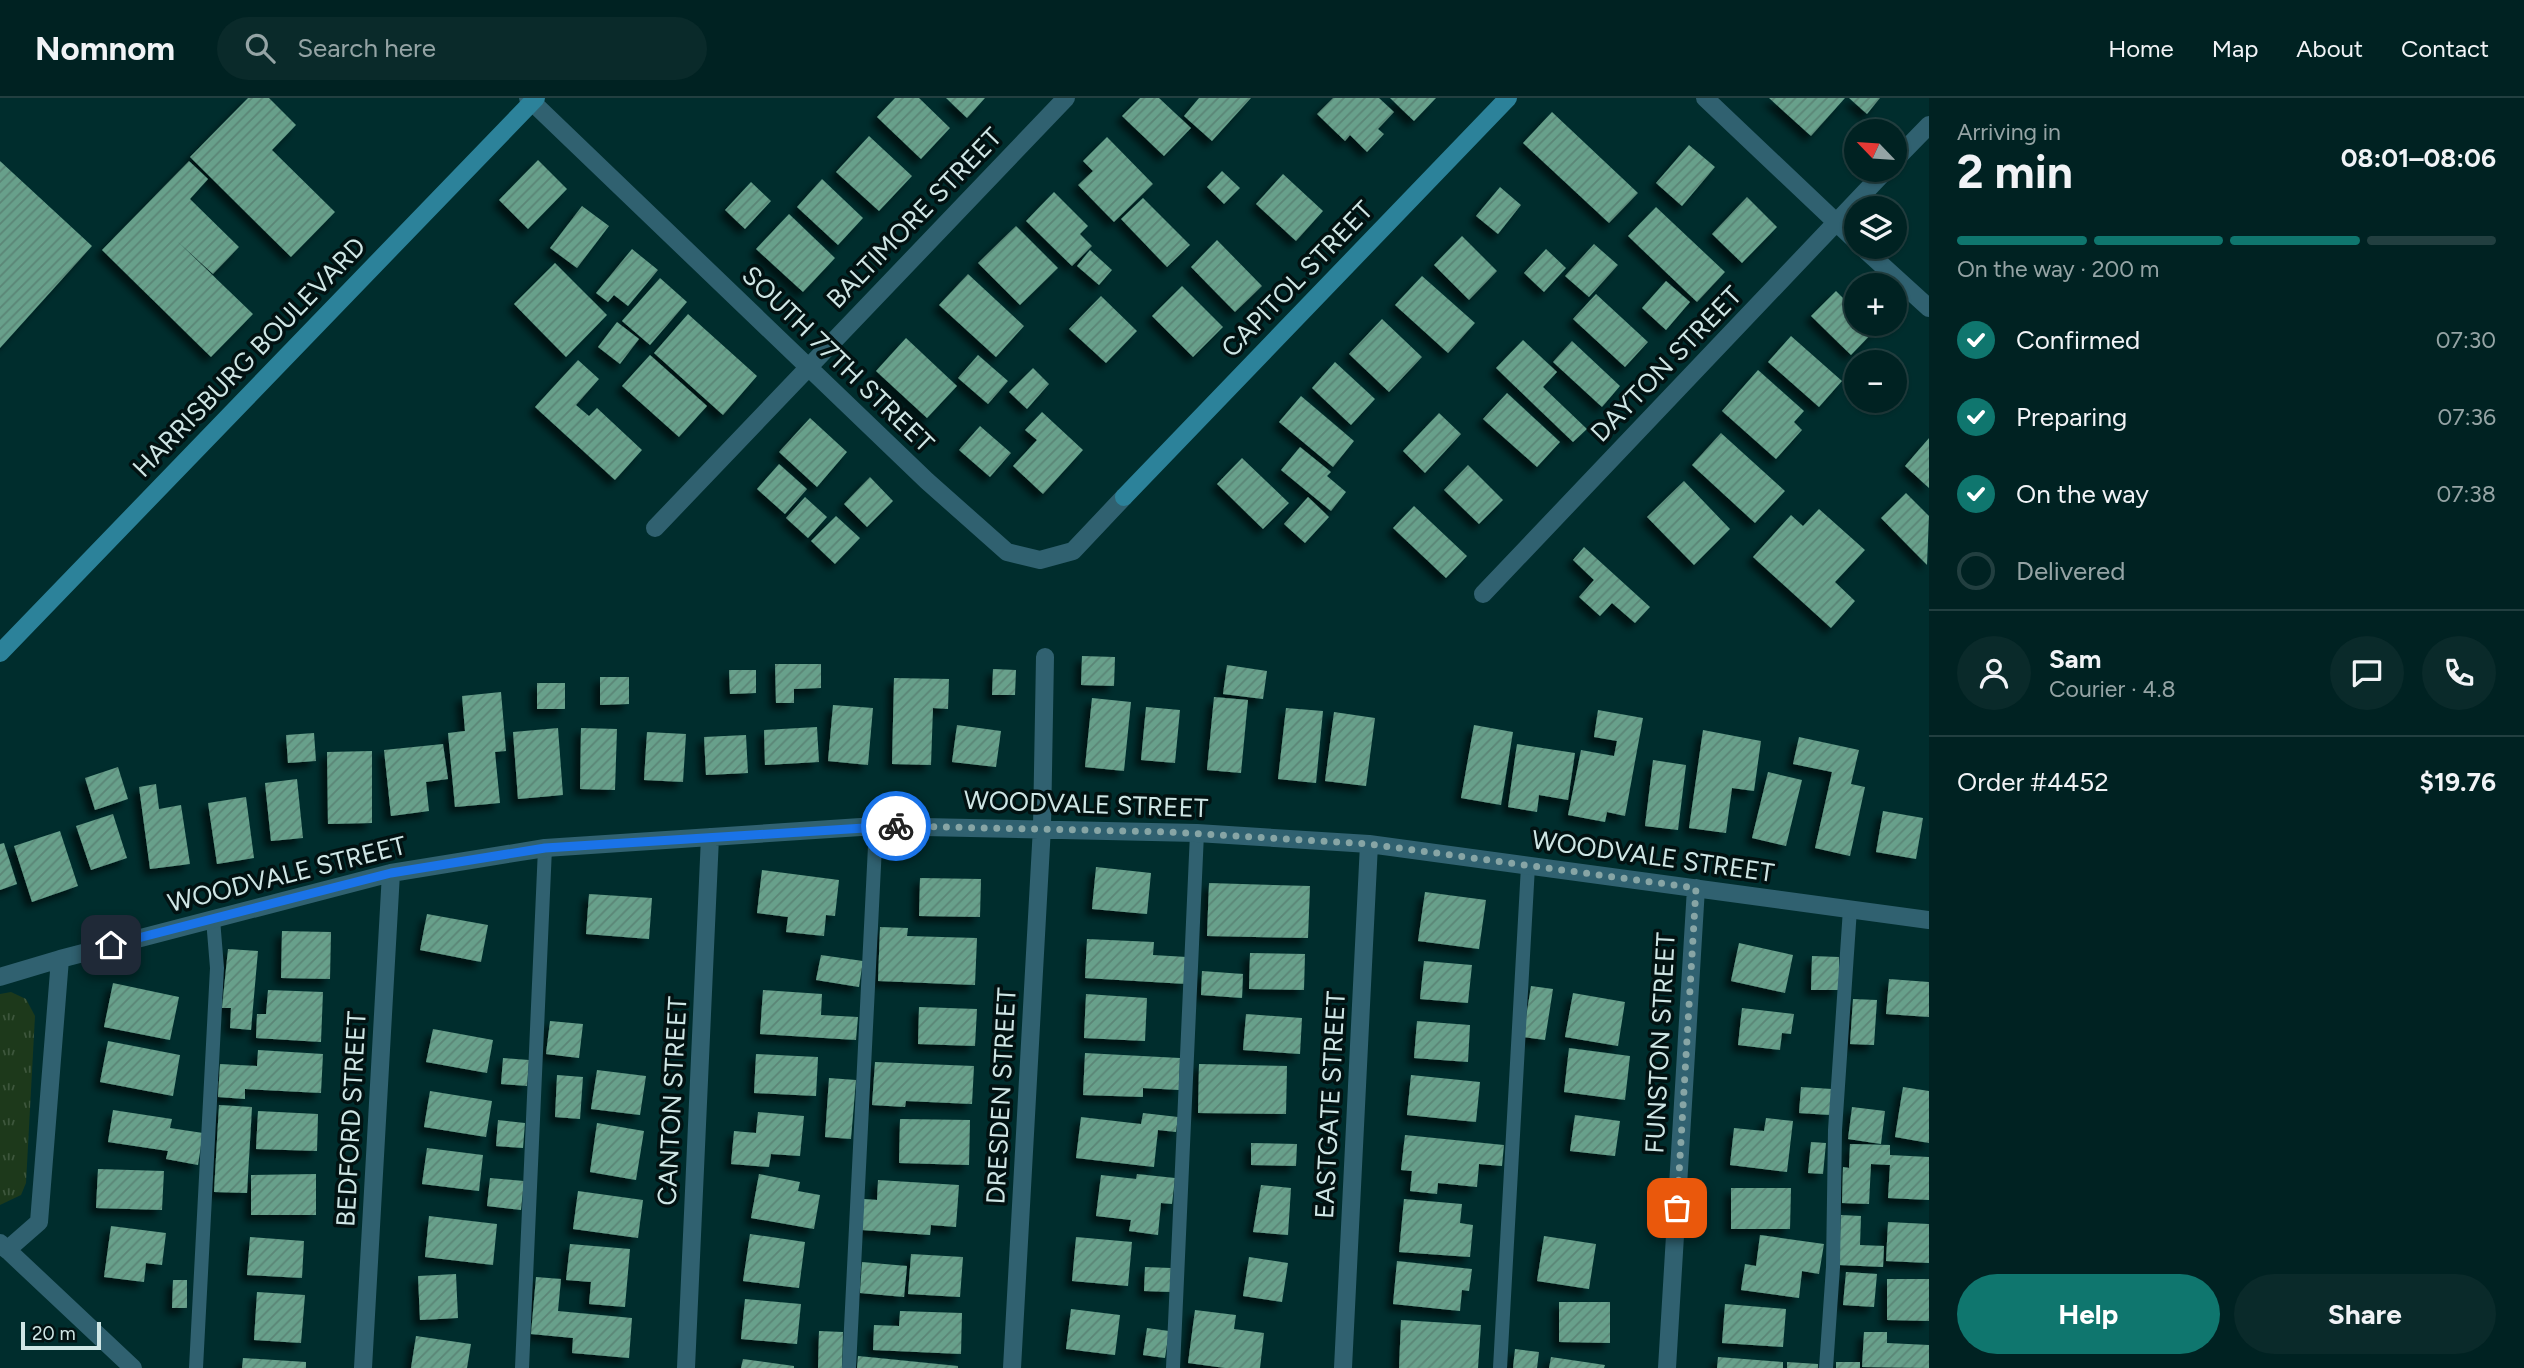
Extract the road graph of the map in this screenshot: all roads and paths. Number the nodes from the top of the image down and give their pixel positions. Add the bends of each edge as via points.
1 (1066, 98) edge
2 (1508, 98) edge
3 (1705, 98) edge
4 (532, 100) edge
5 (1929, 125) edge
6 (1908, 147) edge
7 (1875, 182) edge
8 (1836, 223) junction
9 (1844, 230) edge
10 (1875, 259) edge
11 (1929, 308) edge
12 (808, 367) junction
13 (1124, 497) joint
14 (655, 528) dead end
15 (1483, 594) dead end
16 (0, 653) edge
17 (1045, 657) dead end
18 (876, 826) junction
19 (1042, 827) junction
20 (1198, 833) junction
21 (710, 837) junction
22 (1369, 844) junction
23 (545, 848) junction
24 (1528, 866) junction
25 (391, 873) junction
26 (1696, 888) junction
27 (1850, 909) junction
28 (213, 919) junction
29 (1929, 920) edge
30 (60, 959) junction
31 (0, 977) edge
32 (4, 1247) edge
33 (133, 1368) edge
34 (196, 1368) edge
35 (363, 1368) edge
36 (522, 1368) edge
37 (686, 1368) edge
38 (849, 1368) edge
39 (1012, 1368) edge
40 (1173, 1368) edge
41 (1343, 1368) edge
42 (1500, 1368) edge
43 (1667, 1368) edge
44 (1826, 1368) edge

1 - 12 street, BALTIMORE STREET
2 - 13 main road, CAPITOL STREET
3 - 8 street
4 - 12 street, SOUTH 77TH STREET
4 - 16 main road, HARRISBURG BOULEVARD
5 - 6 street
7 - 8 street, DAYTON STREET
8 - 9 street
8 - 15 street, DAYTON STREET
10 - 11 street
12 - 13 street, SOUTH 77TH STREET via 1007,552 1040,560 1073,551
12 - 14 street, BALTIMORE STREET
17 - 19 street, DRESDEN STREET
18 - 19 street, WOODVALE STREET
18 - 21 street, WOODVALE STREET
18 - 38 lane
19 - 20 street, WOODVALE STREET
19 - 39 street, DRESDEN STREET
20 - 22 street, WOODVALE STREET
20 - 40 lane
21 - 23 street, WOODVALE STREET
21 - 37 street, CANTON STREET
22 - 24 street, WOODVALE STREET
22 - 41 street, EASTGATE STREET
23 - 25 street, WOODVALE STREET
23 - 36 lane
24 - 26 street, WOODVALE STREET
24 - 42 lane
25 - 28 street, WOODVALE STREET
25 - 35 street, BEDFORD STREET
26 - 27 street, WOODVALE STREET
26 - 43 street, FUNSTON STREET
27 - 29 street, WOODVALE STREET
27 - 44 lane
28 - 30 street, WOODVALE STREET
28 - 34 lane via 217,968
30 - 31 street, WOODVALE STREET
30 - 32 street via 39,1222
32 - 33 street

